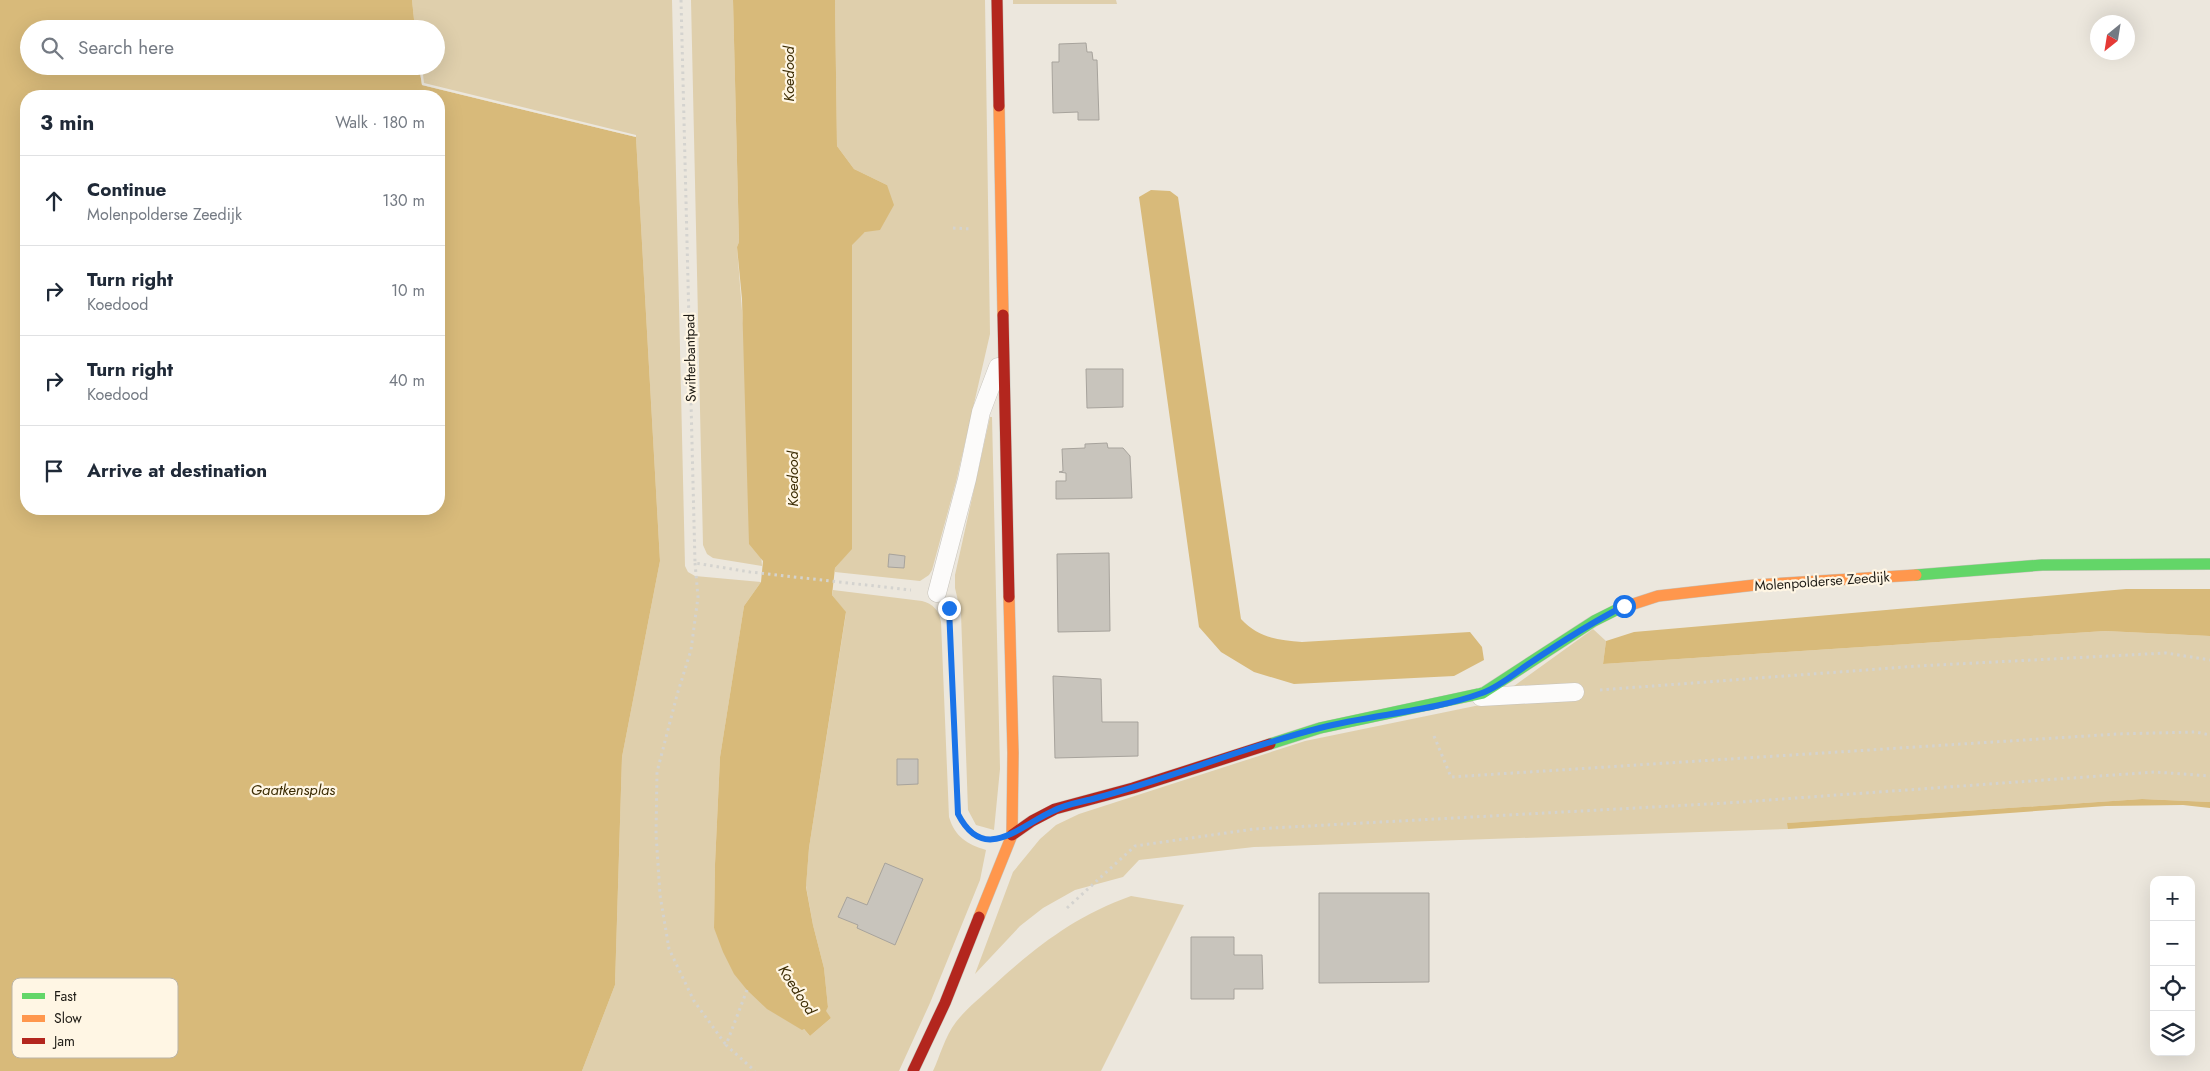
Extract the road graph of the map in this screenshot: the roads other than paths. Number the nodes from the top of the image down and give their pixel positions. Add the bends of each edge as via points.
1 (997, 0) edge
2 (1003, 353) junction
3 (2210, 564) edge
4 (937, 593) road end
5 (1575, 692) road end
6 (1462, 698) junction
7 (1012, 835) junction
8 (913, 1071) edge

1 - 2 street
2 - 4 lane via 981,412
2 - 7 street via 1013,753
3 - 6 street, Molenpolderse Zeedijk via 2042,565 1755,585 1658,596 1624,606 1594,621 1483,693
5 - 6 lane, Molenpolderse Zeedijk
6 - 7 street, Molenpolderse Zeedijk via 1320,728 1133,788 1055,809
7 - 8 street via 945,1003

